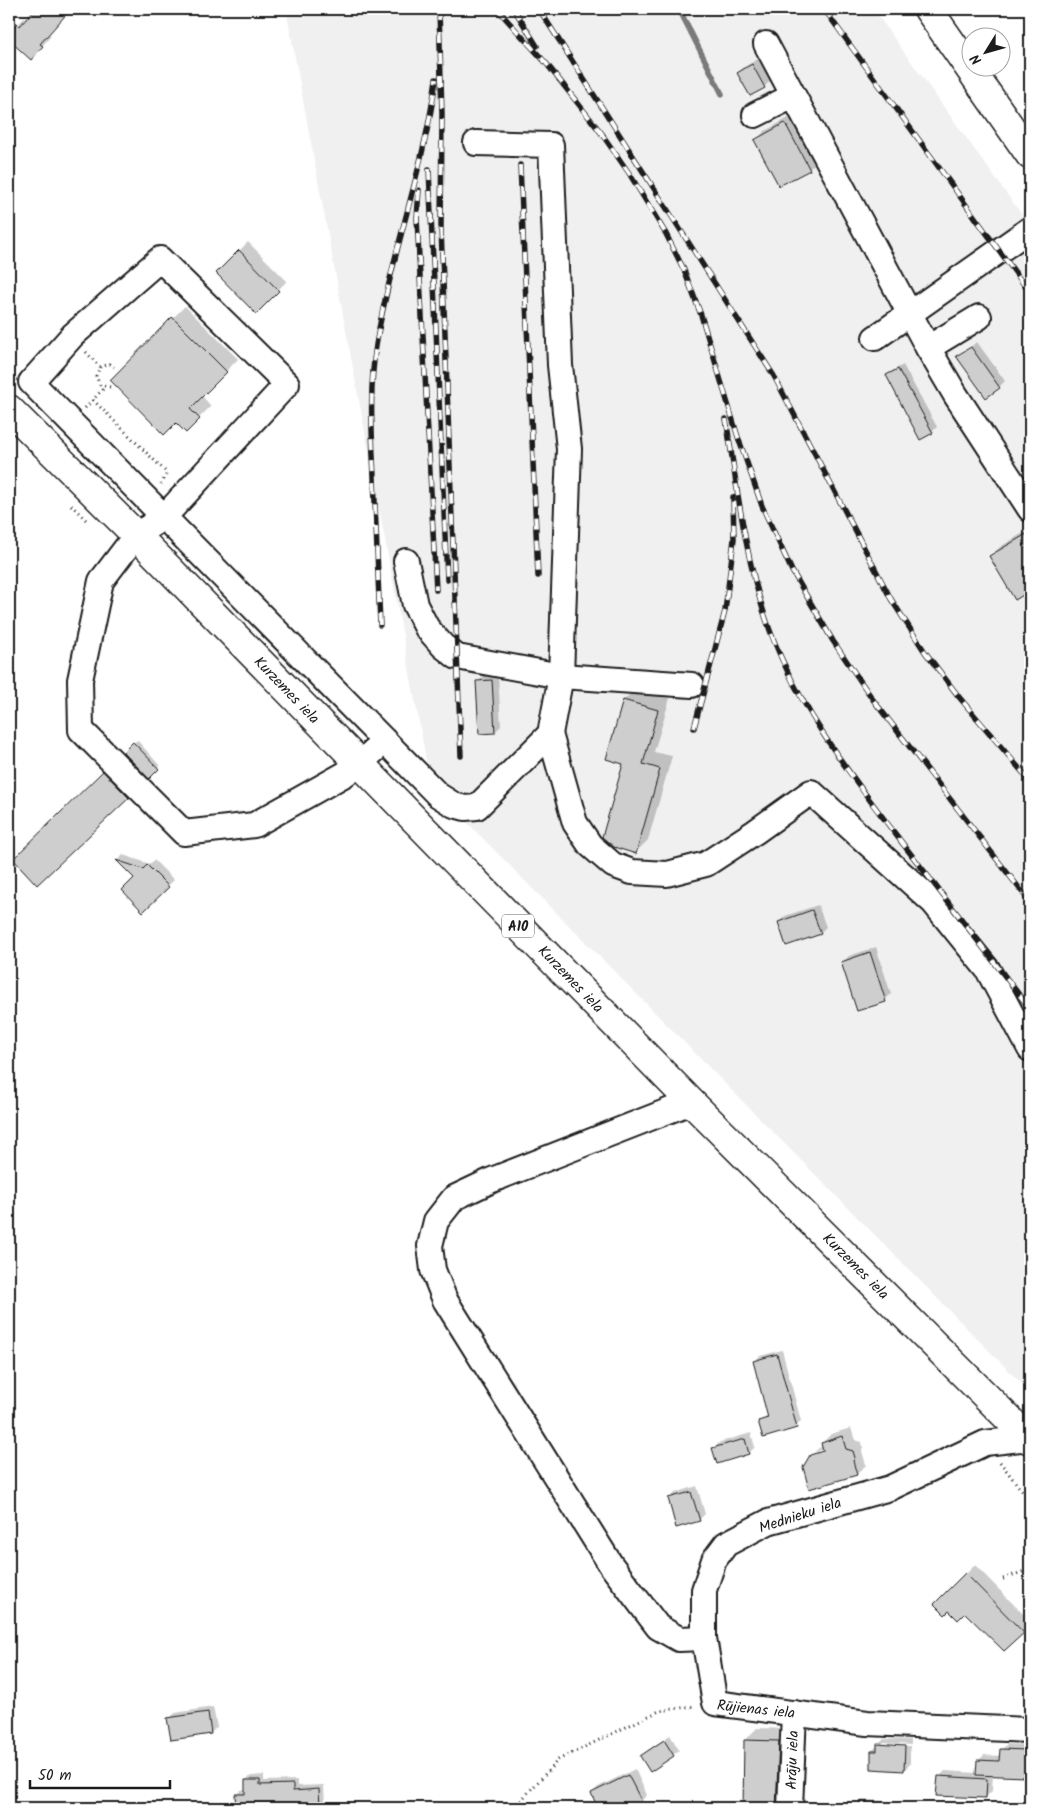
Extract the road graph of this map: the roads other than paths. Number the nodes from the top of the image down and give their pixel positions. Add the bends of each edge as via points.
1 (928, 9) edge
2 (766, 44) dead end
3 (793, 96) junction
4 (755, 115) dead end
5 (476, 143) dead end
6 (1030, 155) edge
7 (1030, 229) edge
8 (909, 314) junction
9 (979, 317) dead end
10 (875, 338) dead end
11 (928, 348) junction
12 (9, 409) edge
13 (1030, 509) edge
14 (170, 511) junction
15 (136, 535) junction
16 (406, 561) dead end
17 (561, 676) junction
18 (692, 685) dead end
19 (550, 734) junction
20 (385, 741) junction
21 (360, 764) junction
22 (1030, 1049) edge
23 (691, 1102) junction
24 (1030, 1438) edge
25 (704, 1638) junction
26 (715, 1703) joint
27 (794, 1713) junction
28 (1030, 1730) edge
29 (790, 1808) edge

1 - 6 main road
2 - 3 street
3 - 4 street
3 - 8 street
5 - 17 street via 551,145 560,365 569,450
7 - 8 street
8 - 10 street
8 - 11 street
9 - 11 street
11 - 13 street
12 - 15 main road, Kurzemes iela / A10
14 - 14 street via 287,384 160,259 73,335 31,382
14 - 15 street
14 - 20 street
15 - 21 main road, Kurzemes iela / A10
15 - 21 street via 101,581 80,680 81,730 184,833 254,825
16 - 17 street via 416,605 427,628 443,646 458,656
17 - 18 street
17 - 19 street
19 - 20 street via 477,807 465,808 438,795
19 - 22 street via 574,823 590,846 613,865 632,872 667,874 706,864 811,792 933,902 988,970
20 - 21 street
21 - 23 main road, Kurzemes iela / A10
23 - 24 main road, Kurzemes iela / A10
23 - 25 street via 454,1198 436,1221 430,1246 433,1270 445,1300 610,1564 658,1627 679,1639
24 - 25 street, Mednieku iela via 985,1443 890,1488 768,1522 726,1544 714,1560 704,1590
25 - 26 street, Mednieku iela
26 - 27 street, Rūjienas iela
27 - 28 street, Rūjienas iela via 866,1723
27 - 29 street, Arāju iela

